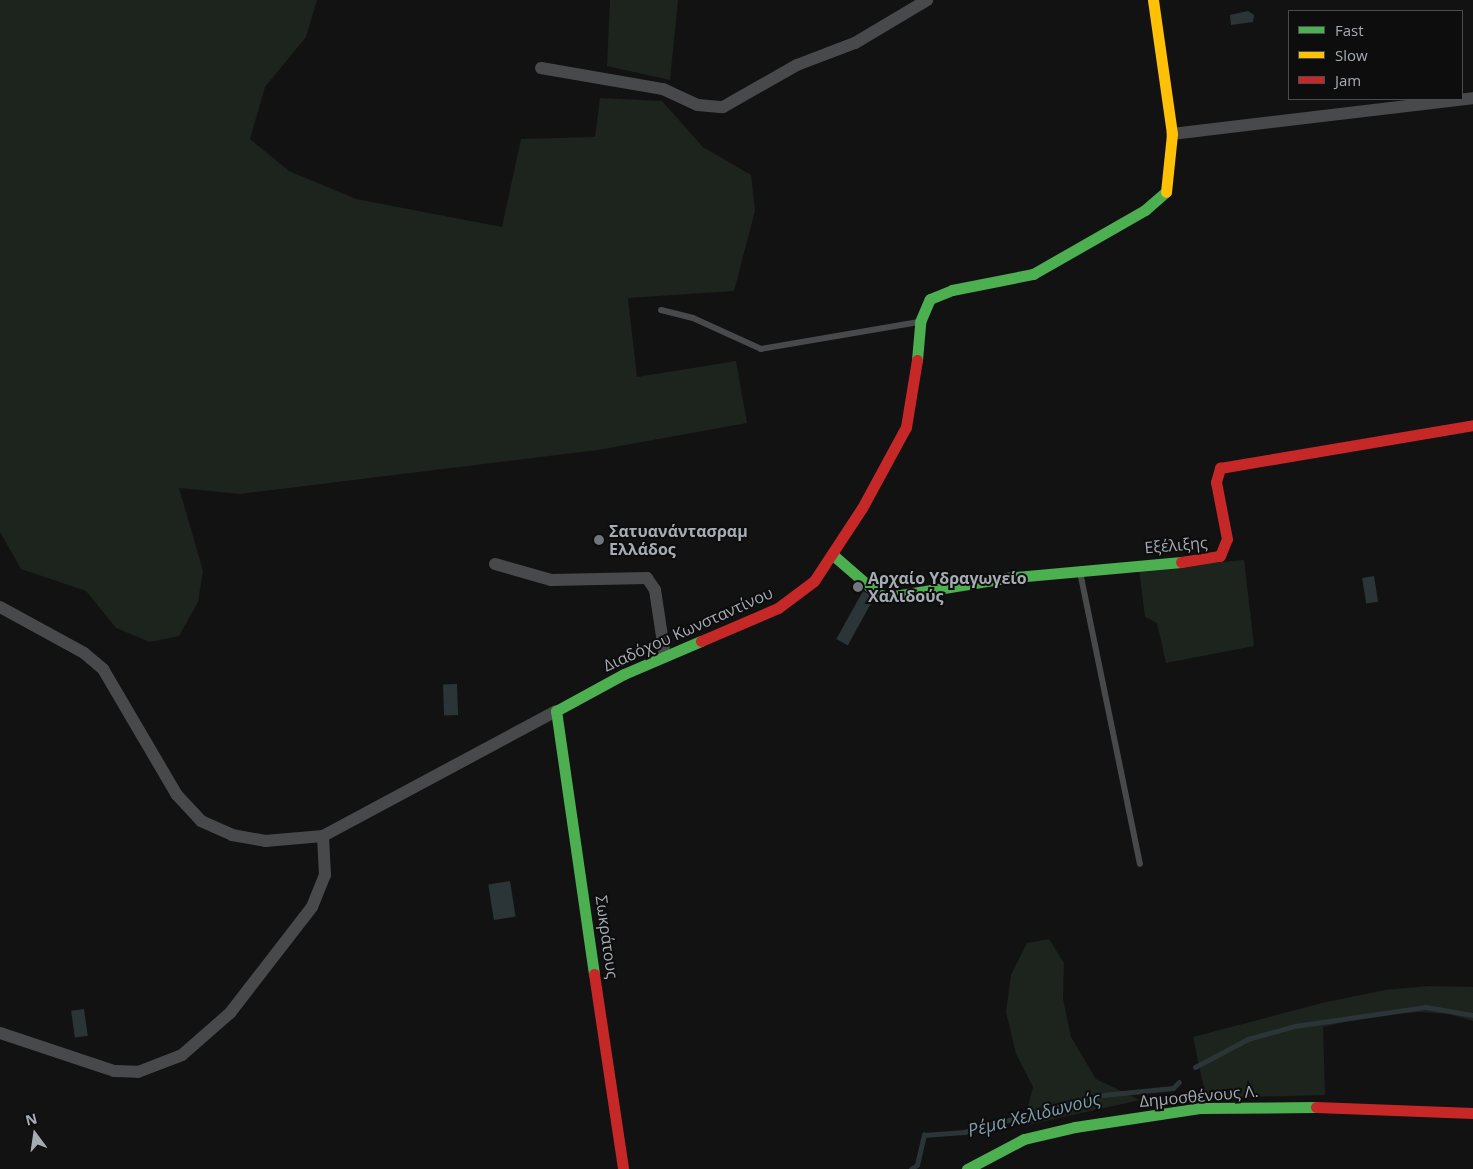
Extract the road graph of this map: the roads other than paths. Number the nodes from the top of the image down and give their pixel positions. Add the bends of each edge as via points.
1 (927, 0) edge
2 (1153, 0) edge
3 (541, 68) dead end
4 (1456, 100) edge
5 (1172, 134) junction
6 (661, 310) dead end
7 (920, 322) junction
8 (1473, 425) edge
9 (833, 555) junction
10 (494, 564) dead end
11 (1080, 571) junction
12 (0, 607) edge
13 (665, 656) junction
14 (556, 711) junction
15 (323, 836) junction
16 (1140, 864) dead end
17 (0, 1033) edge
18 (1473, 1113) edge
19 (623, 1169) edge
20 (967, 1169) edge

1 - 3 street via 855,43 797,65 723,107 698,105 663,89
2 - 5 street, Διαδόχου Κωνσταντίνου
4 - 5 street
5 - 7 street, Διαδόχου Κωνσταντίνου via 1166,193 1145,210 1033,274 952,290 930,299
6 - 7 lane via 693,318 761,349
7 - 9 street, Διαδόχου Κωνσταντίνου via 915,390 906,427
8 - 11 street, Εξέλιξης via 1229,465 1216,474 1227,539 1220,556
9 - 11 street, Εξέλιξης via 878,594 888,597
9 - 13 street, Διαδόχου Κωνσταντίνου via 814,581 778,608
10 - 13 street via 551,580 647,578 655,590
11 - 16 lane
12 - 15 street via 69,644 103,669 177,795 201,821 232,835 265,841
13 - 14 street, Διαδόχου Κωνσταντίνου
14 - 15 street
14 - 19 street, Σωκράτους
15 - 17 street via 325,875 312,907 230,1013 182,1055 138,1072 114,1071
18 - 20 street, Δημοσθένους Λ. via 1271,1106 1200,1108 1075,1127 1024,1139

